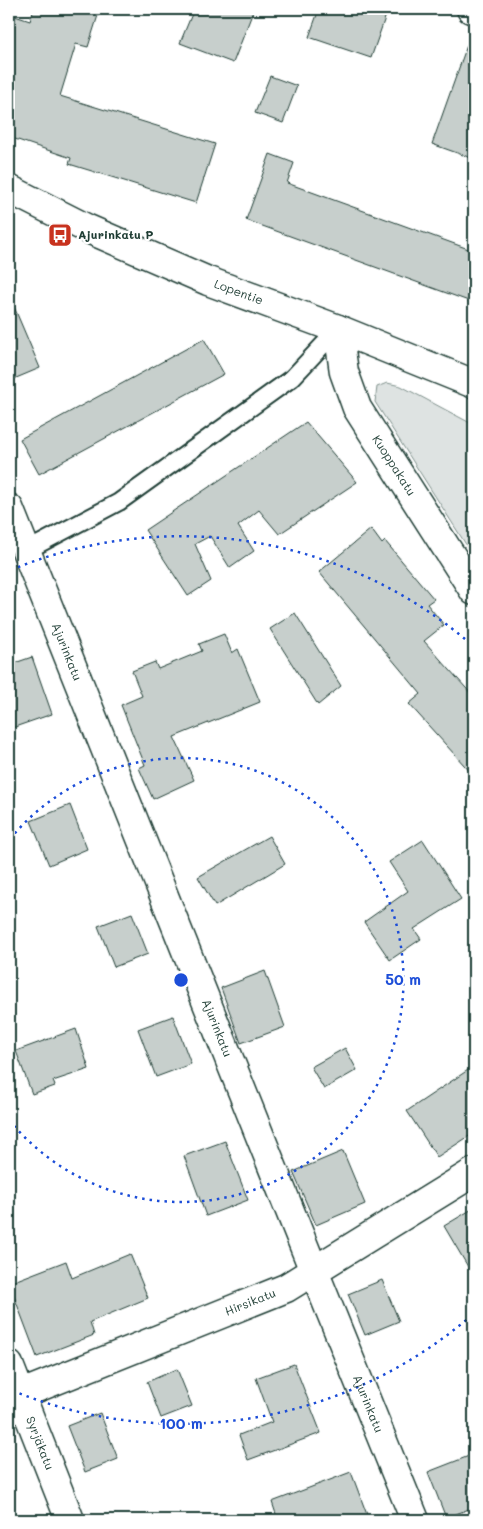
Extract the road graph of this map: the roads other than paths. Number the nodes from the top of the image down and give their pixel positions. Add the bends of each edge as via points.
1 (9, 189) edge
2 (338, 329) junction
3 (474, 384) edge
4 (9, 508) edge
5 (26, 552) junction
6 (474, 591) edge
7 (474, 1172) edge
8 (314, 1271) junction
9 (9, 1365) edge
10 (15, 1397) edge
11 (70, 1520) edge
12 (415, 1520) edge

1 - 2 street, Lopentie via 86,228 208,281
2 - 3 street, Lopentie
2 - 5 lane via 292,378 119,502
2 - 6 street, Kuoppakatu via 344,372 357,408
4 - 5 street, Ajurinkatu
5 - 8 street, Ajurinkatu
7 - 8 street, Hirsikatu
8 - 10 street, Hirsikatu via 286,1288
8 - 12 street, Ajurinkatu
9 - 10 street, Syrjäkatu
10 - 11 street, Syrjäkatu

